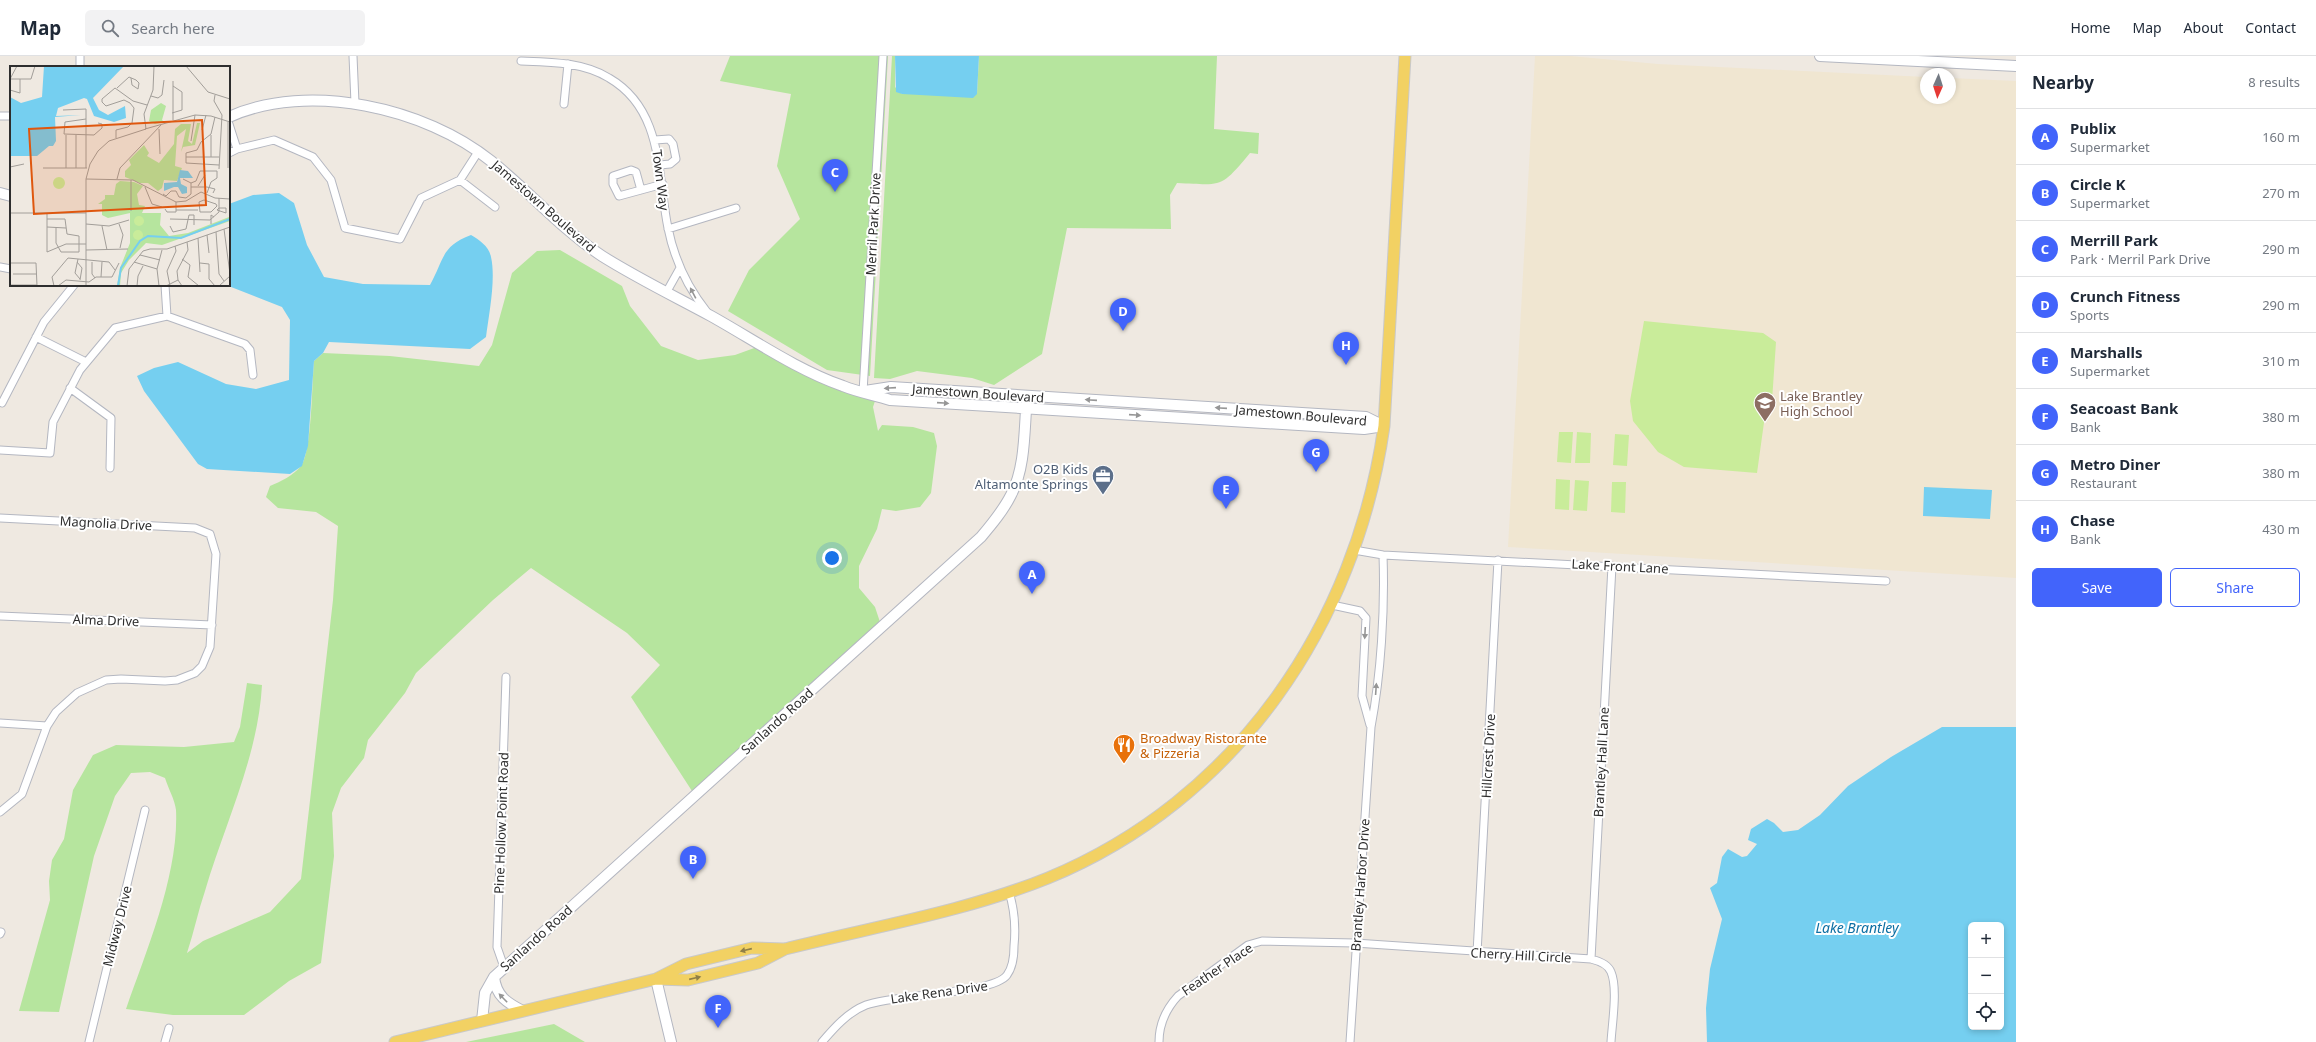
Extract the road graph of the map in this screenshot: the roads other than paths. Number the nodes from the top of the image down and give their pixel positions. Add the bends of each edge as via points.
1 (353, 56) edge
2 (883, 56) edge
3 (1405, 56) edge
4 (1820, 56) edge
5 (1866, 57) edge
6 (521, 61) dead end
7 (568, 64) junction
8 (2016, 66) edge
9 (355, 103) junction
10 (564, 104) dead end
11 (230, 116) edge
12 (230, 127) edge
13 (655, 140) junction
14 (237, 149) junction
15 (230, 152) edge
16 (478, 152) junction
17 (660, 165) junction
18 (460, 180) junction
19 (663, 184) junction
20 (641, 190) junction
21 (0, 193) edge
22 (10, 196) edge
23 (495, 207) dead end
24 (736, 208) dead end
25 (668, 230) junction
26 (0, 267) edge
27 (680, 268) junction
28 (10, 269) edge
29 (73, 286) edge
30 (165, 286) edge
31 (666, 293) junction
32 (167, 316) junction
33 (710, 316) junction
34 (36, 337) junction
35 (86, 362) junction
36 (253, 375) dead end
37 (70, 388) junction
38 (863, 392) junction
39 (1027, 396) junction
40 (2, 403) dead end
41 (1026, 408) junction
42 (1384, 426) junction
43 (0, 450) edge
44 (110, 468) dead end
45 (0, 518) edge
46 (1354, 550) junction
47 (1383, 555) junction
48 (1498, 560) junction
49 (1612, 566) junction
50 (1886, 581) dead end
51 (1332, 605) junction
52 (0, 616) edge
53 (212, 625) junction
54 (506, 677) dead end
55 (0, 723) edge
56 (47, 726) junction
57 (1371, 728) junction
58 (145, 810) dead end
59 (0, 812) edge
60 (1009, 892) junction
61 (1355, 943) junction
62 (785, 949) junction
63 (1477, 953) junction
64 (1591, 959) junction
65 (504, 967) junction
66 (494, 977) junction
67 (656, 979) junction
68 (523, 1011) junction
69 (482, 1020) junction
70 (169, 1028) dead end
71 (89, 1042) edge
72 (165, 1042) edge
73 (395, 1042) edge
74 (670, 1042) edge
75 (822, 1042) edge
76 (1159, 1042) edge
77 (1350, 1042) edge
78 (1611, 1042) edge

1 - 9 street
2 - 38 street, Merril Park Drive
3 - 42 main road
4 - 5 street
5 - 8 street
6 - 7 street, Town Way
7 - 10 street
7 - 13 street, Town Way via 610,78 631,96 647,121
9 - 11 street, Jamestown Boulevard via 319,100 284,102
9 - 16 street, Jamestown Boulevard via 418,120
12 - 14 street
13 - 17 street, Town Way
13 - 17 street via 671,140 675,152 675,162
14 - 15 street
14 - 18 street via 274,140 313,157 331,180 345,228 400,239 421,198
16 - 18 street
16 - 31 street, Jamestown Boulevard via 556,220 602,255
17 - 19 street, Town Way
18 - 23 street
19 - 20 street
19 - 25 street, Town Way
20 - 20 street via 619,196 613,184 613,176 631,170 638,174
21 - 22 street
24 - 25 street
25 - 27 street, Town Way
26 - 28 street
27 - 31 street
33 -> 27 street, Town Way via 697,299
29 - 34 street via 44,322
30 - 32 street
31 - 33 street, Jamestown Boulevard
32 - 35 street via 115,328
32 - 36 street via 246,344 250,350
33 - 38 street, Jamestown Boulevard via 842,386
34 - 35 street
34 - 40 street
35 - 37 street
37 - 43 street via 53,422 50,453
37 - 44 street via 111,418
39 -> 38 street, Jamestown Boulevard via 891,387
38 -> 41 street, Jamestown Boulevard via 890,400
39 - 41 street, Sanlando Road
42 -> 39 street, Jamestown Boulevard via 1366,417
41 -> 42 street, Jamestown Boulevard via 1364,430
41 - 65 street, Sanlando Road via 1020,471 1012,494 999,516 981,537
42 - 46 main road via 1376,476
45 - 53 street, Magnolia Drive via 195,528 210,534 216,554
46 - 47 street, Lake Front Lane
46 - 51 main road
47 - 48 street, Lake Front Lane
57 -> 47 street, Brantley Harbor Drive via 1384,586
48 - 49 street, Lake Front Lane
48 - 63 street, Hillcrest Drive
49 - 50 street, Lake Front Lane
49 - 64 street, Brantley Hall Lane
51 -> 57 street, Brantley Harbor Drive via 1360,611 1366,618 1362,696
51 - 60 main road via 1299,665 1270,706 1230,752 1190,790 1148,821 1098,852 1051,877
52 - 53 street, Alma Drive
53 - 56 street via 208,657 195,673 177,680 165,681 106,680 64,703
54 - 65 street, Pine Hollow Point Road via 497,947
55 - 56 street
56 - 59 street via 22,794
57 - 61 street, Brantley Harbor Drive
58 - 71 street, Midway Drive
60 - 62 main road via 964,906
60 - 75 street, Lake Rena Drive via 1016,921 1014,954 1007,976 989,986 888,999 865,1005 840,1022
61 - 63 street, Cherry Hill Circle
61 - 76 street, Feather Place via 1280,940 1248,945 1169,1005 1163,1017
61 - 77 street, Brantley Harbor Drive
67 -> 62 main road via 688,980 758,963
62 -> 67 main road via 752,948 686,964
63 - 64 street, Cherry Hill Circle
64 - 78 street, Cherry Hill Circle via 1602,961 1611,971
65 - 66 street, Sanlando Road
68 -> 66 street via 500,996
66 - 69 street, Sanlando Road via 485,993
67 - 68 main road
67 - 74 street
68 - 69 main road
69 - 73 main road
70 - 72 street

